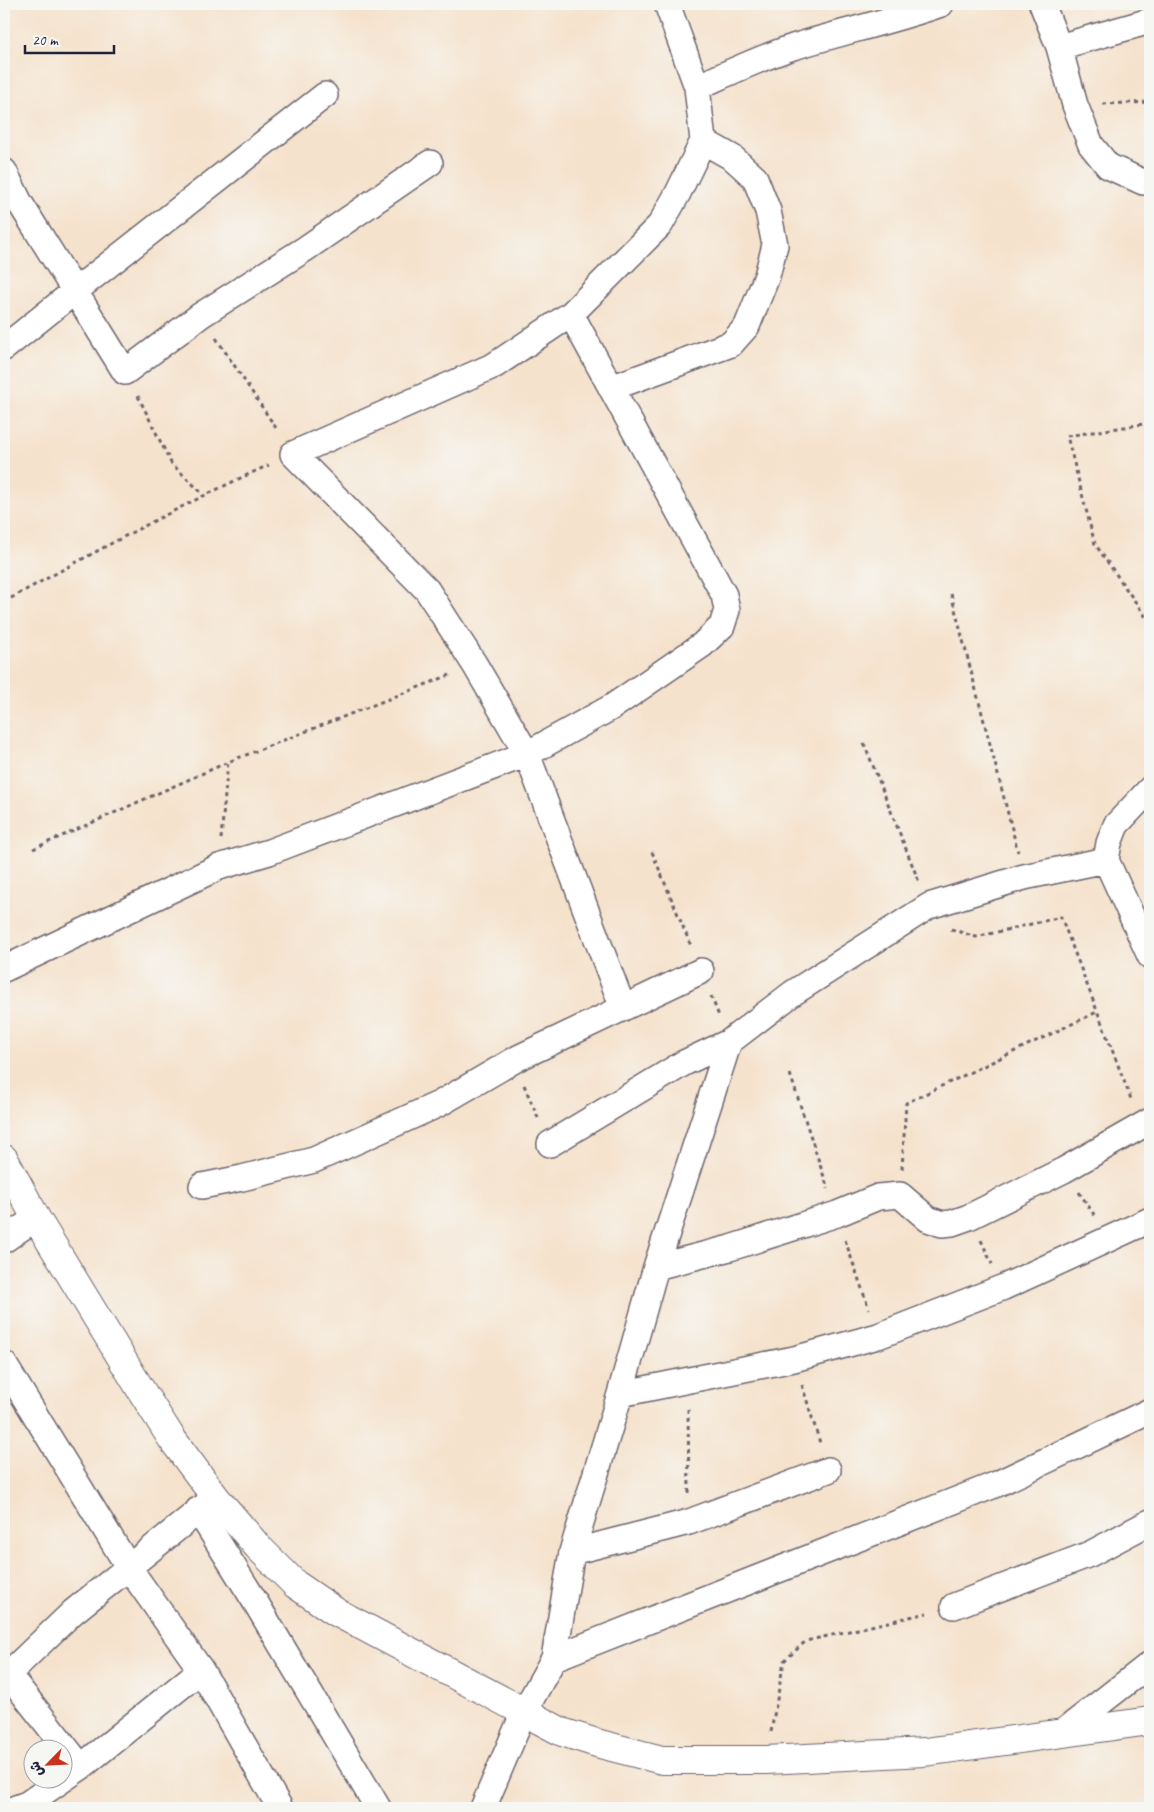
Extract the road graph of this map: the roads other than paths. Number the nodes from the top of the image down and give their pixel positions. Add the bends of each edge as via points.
1 (667, 4) edge
2 (941, 4) edge
3 (1042, 4) edge
4 (1150, 21) edge
5 (1059, 47) junction
6 (697, 87) junction
7 (325, 95) dead end
8 (703, 141) junction
9 (430, 163) dead end
10 (4, 171) edge
11 (1150, 181) edge
12 (12, 208) edge
13 (75, 290) junction
14 (571, 314) junction
15 (4, 348) edge
16 (611, 388) junction
17 (527, 754) junction
18 (1150, 789) edge
19 (1106, 860) junction
20 (1150, 956) edge
21 (4, 969) edge
22 (701, 971) dead end
23 (624, 1008) junction
24 (729, 1042) junction
25 (1146, 1124) edge
26 (550, 1144) road end
27 (4, 1159) edge
28 (202, 1186) dead end
29 (36, 1218) junction
30 (1150, 1220) edge
31 (4, 1240) edge
32 (656, 1267) junction
33 (4, 1364) edge
34 (620, 1394) junction
35 (1150, 1411) edge
36 (828, 1470) road end
37 (207, 1504) junction
38 (1150, 1522) edge
39 (572, 1552) junction
40 (129, 1568) junction
41 (954, 1606) road end
42 (554, 1658) junction
43 (1150, 1664) edge
44 (201, 1670) junction
45 (5, 1673) edge
46 (524, 1712) junction
47 (1150, 1721) edge
48 (1063, 1732) junction
49 (81, 1767) junction
50 (4, 1805) edge
51 (7, 1808) edge
52 (16, 1808) edge
53 (280, 1808) edge
54 (378, 1808) edge
55 (483, 1808) edge

1 - 6 street
2 - 6 street via 791,48
3 - 5 street
4 - 5 street
5 - 11 street via 1075,105 1091,145 1108,166 1143,182
6 - 8 street
7 - 13 street
8 - 14 street via 660,225
8 - 16 street via 733,158 755,178 768,211 774,245 767,276 747,326 731,344
9 - 13 street via 305,249 201,315 125,372
10 - 12 street
12 - 13 street
13 - 15 street
14 - 16 street
14 - 17 street via 495,365 293,454 427,590
16 - 17 street via 724,595 727,610 722,626 702,645 612,707
17 - 21 street via 270,852 219,867
17 - 23 street
18 - 19 street via 1116,825
19 - 20 street
19 - 24 street via 1024,876 929,906 793,993
22 - 23 street
23 - 28 street via 518,1058 439,1104 314,1160
24 - 26 street via 684,1063
24 - 32 street
25 - 32 street via 1064,1170 952,1223 942,1224 928,1219 900,1195 878,1197 837,1214 730,1248
27 - 29 main road
29 - 31 street
29 - 37 main road via 172,1439
30 - 34 street via 1004,1288 878,1336 794,1359
32 - 34 street
33 - 40 street
34 - 39 street
35 - 42 street via 997,1484
36 - 39 street via 689,1522
37 - 40 street
37 - 46 main road via 295,1584 336,1612
37 - 54 street via 256,1603
38 - 41 street via 1090,1554
39 - 42 street
40 - 44 street
40 - 45 street
42 - 46 street
43 - 48 street
44 - 49 street
44 - 53 street
45 - 49 street
46 - 48 main road via 562,1732 662,1760 766,1760 925,1752
46 - 55 street
47 - 48 main road
49 - 52 street
50 - 51 street

